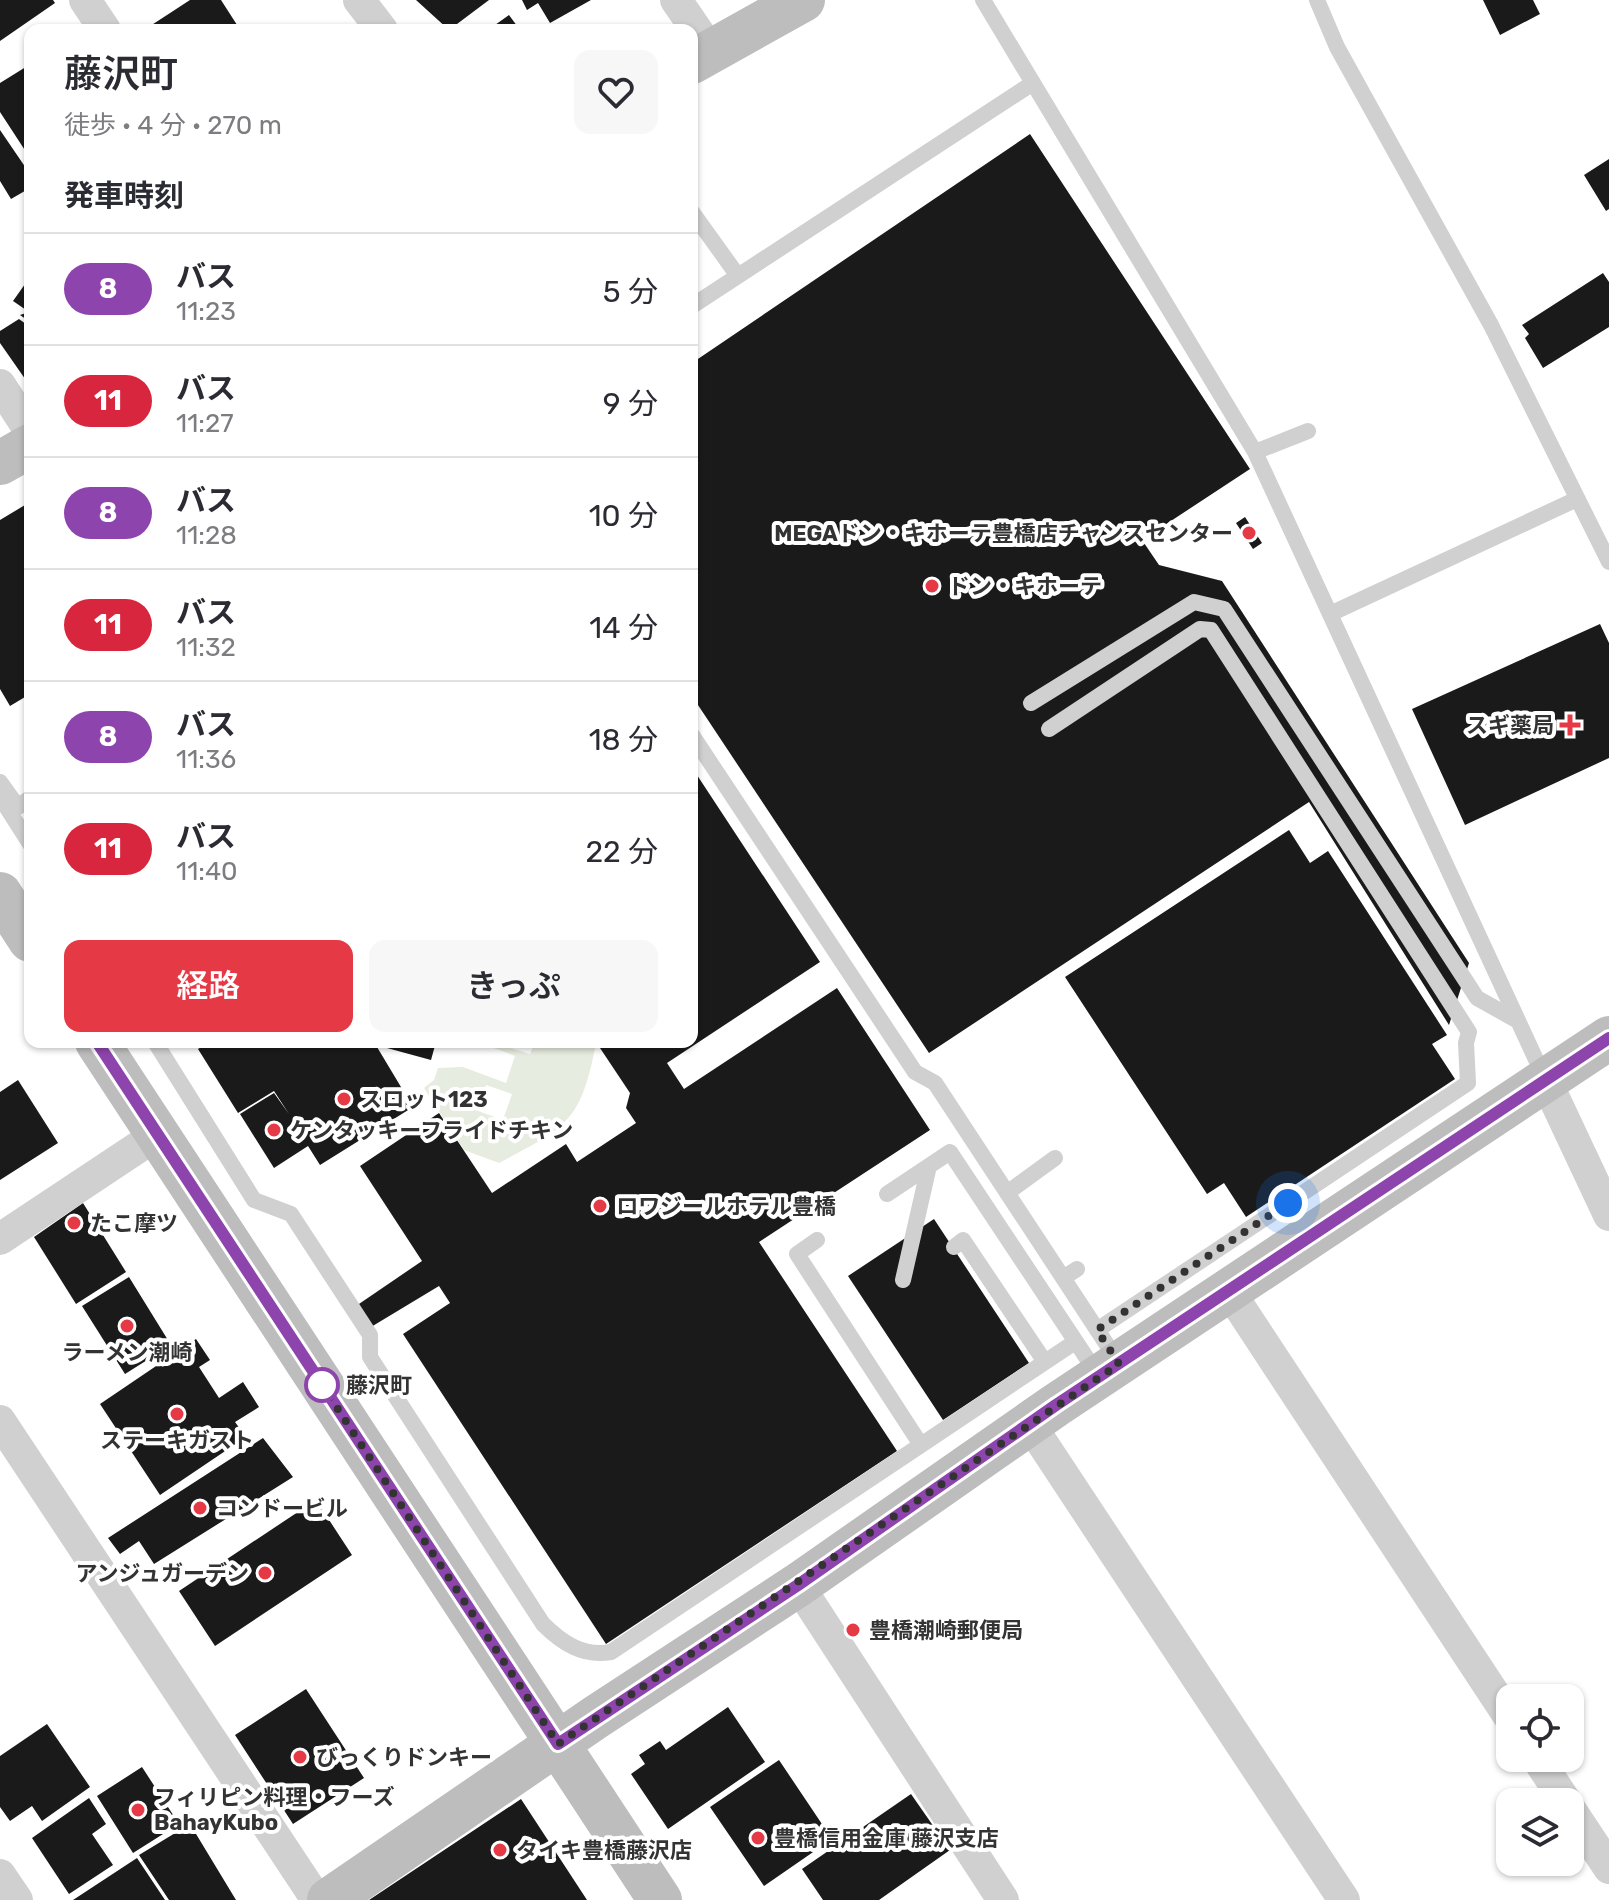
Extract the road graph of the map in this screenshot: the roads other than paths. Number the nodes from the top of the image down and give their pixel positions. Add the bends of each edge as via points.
1 (85, 0) edge
2 (359, 0) edge
3 (676, 0) edge
4 (803, 0) edge
5 (983, 0) edge
6 (1317, 0) edge
7 (101, 24) edge
8 (377, 24) edge
9 (687, 24) edge
10 (702, 56) edge
11 (1033, 83) junction
12 (698, 220) edge
13 (738, 276) junction
14 (698, 302) edge
15 (0, 385) edge
16 (24, 422) edge
17 (1308, 431) dead end
18 (24, 449) edge
19 (1255, 452) junction
20 (0, 463) edge
21 (1577, 499) junction
22 (1609, 562) edge
23 (1330, 614) junction
24 (1031, 703) dead end
25 (1049, 729) dead end
26 (698, 744) edge
27 (0, 782) edge
28 (0, 797) edge
29 (24, 802) edge
30 (24, 823) edge
31 (0, 894) edge
32 (24, 931) edge
33 (1518, 1021) junction
34 (1609, 1038) edge
35 (101, 1048) edge
36 (159, 1048) edge
37 (1546, 1081) junction
38 (158, 1134) junction
39 (1055, 1158) dead end
40 (929, 1166) junction
41 (1007, 1193) junction
42 (887, 1194) dead end
43 (1609, 1215) edge
44 (0, 1239) edge
45 (817, 1240) dead end
46 (954, 1247) dead end
47 (903, 1280) dead end
48 (1229, 1291) junction
49 (1098, 1353) junction
50 (1045, 1362) junction
51 (0, 1421) edge
52 (1029, 1423) junction
53 (921, 1445) junction
54 (798, 1585) junction
55 (1496, 1697) edge
56 (558, 1744) junction
57 (1584, 1830) edge
58 (1609, 1868) edge
59 (0, 1875) edge
60 (17, 1900) edge
61 (317, 1900) edge
62 (329, 1900) edge
63 (660, 1900) edge
64 (1003, 1900) edge
65 (1344, 1900) edge

1 - 7 street
2 - 8 street
3 - 9 street
4 - 10 street
5 - 11 lane
6 - 21 lane via 1337,47 1491,325
11 - 13 lane
11 - 19 lane
12 - 13 lane
13 - 14 lane
15 - 16 street
17 - 19 lane
18 - 20 street
19 - 23 lane
21 - 22 lane
21 - 23 lane
23 - 33 lane
24 - 33 lane via 1194,602 1224,609 1477,998
25 - 49 lane via 1200,629 1211,630 1469,1032 1468,1083 1436,1098
26 - 41 lane via 915,1072 935,1083
27 - 29 lane via 18,807
28 - 30 lane
31 - 32 street
33 - 37 lane
34 - 37 street
35 - 38 street
36 - 53 lane via 254,1200 291,1214 370,1335 370,1357 543,1624 571,1647 611,1652
37 - 43 street
37 - 48 street
38 - 44 street
38 - 56 street
39 - 41 lane
40 - 42 lane
40 - 47 lane
40 - 49 lane via 950,1152
41 - 49 lane via 1070,1274
45 - 53 lane via 797,1254
46 - 50 lane via 963,1240
48 - 49 street
48 - 55 street
49 - 50 lane
49 - 52 street
50 - 53 lane
51 - 61 street
52 - 54 street
52 - 65 street
54 - 56 street
54 - 64 street
56 - 62 street
56 - 63 street
57 - 58 street
59 - 60 street

